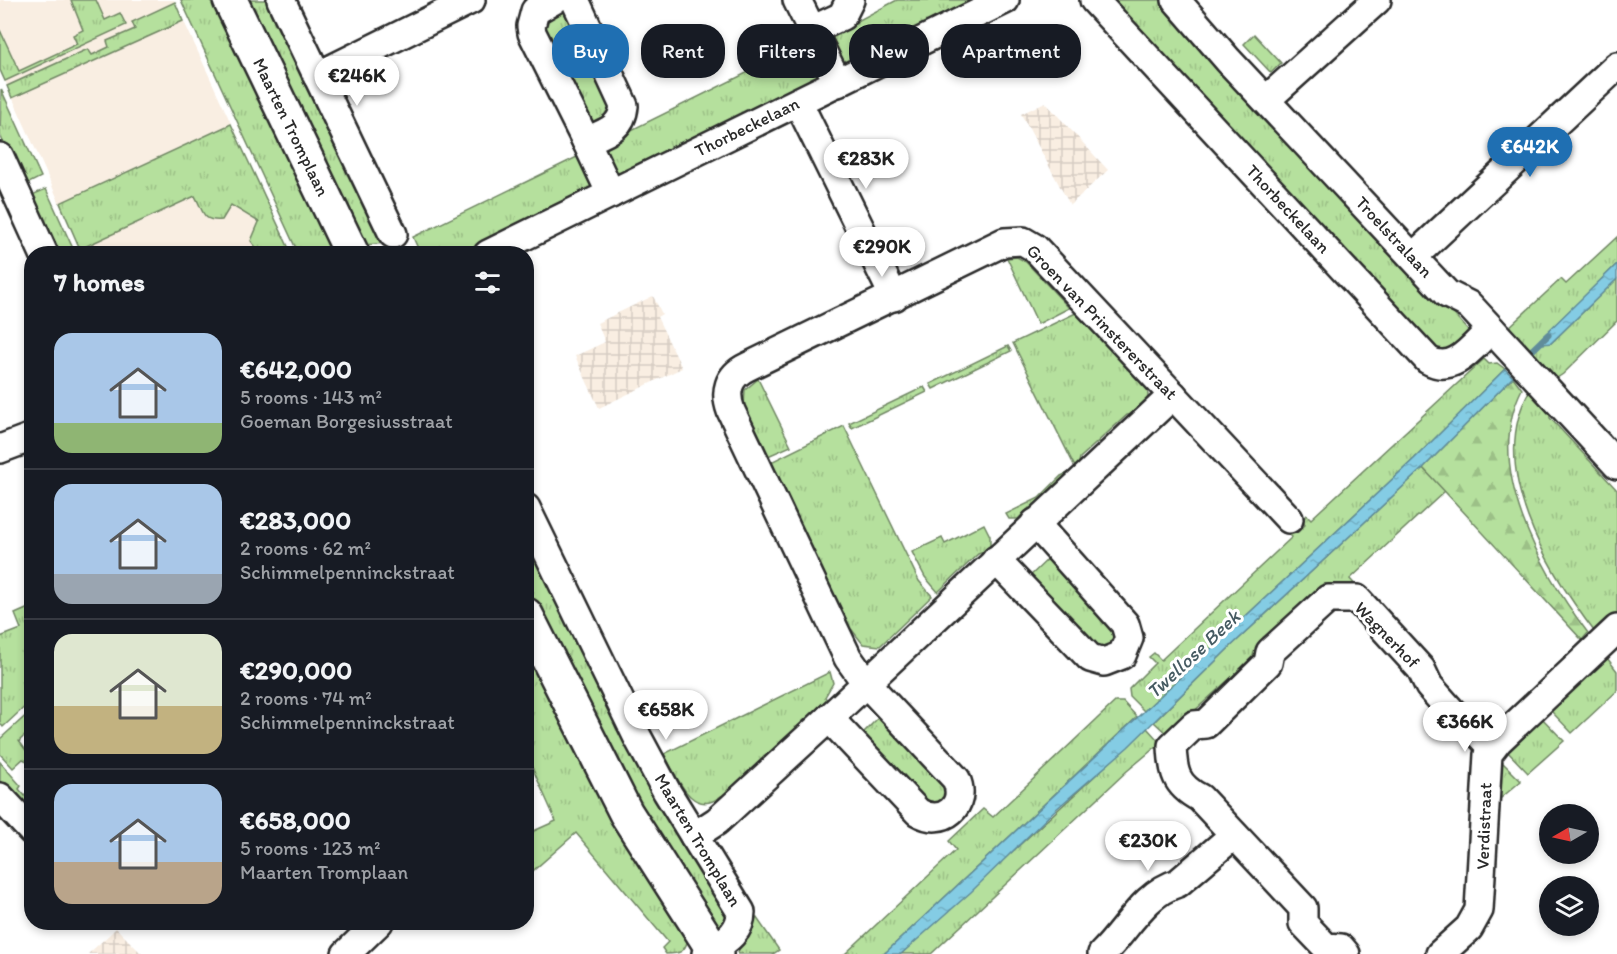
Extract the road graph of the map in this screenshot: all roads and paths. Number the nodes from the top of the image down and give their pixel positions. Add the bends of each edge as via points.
1 (230, 0) edge
2 (281, 0) edge
3 (471, 0) edge
4 (554, 0) edge
5 (575, 0) edge
6 (797, 0) edge
7 (850, 0) edge
8 (1005, 0) edge
9 (1094, 0) edge
10 (1176, 0) edge
11 (1377, 0) edge
12 (809, 24) edge
13 (825, 24) edge
14 (1617, 66) edge
15 (317, 76) junction
16 (836, 78) edge
17 (838, 83) junction
18 (1266, 100) junction
19 (798, 102) junction
20 (586, 141) junction
21 (0, 157) edge
22 (7, 190) edge
23 (612, 194) junction
24 (393, 234) dead end
25 (39, 246) edge
26 (348, 246) edge
27 (505, 246) edge
28 (1413, 257) junction
29 (894, 297) junction
30 (1491, 329) junction
31 (1173, 395) junction
32 (24, 440) edge
33 (0, 449) edge
34 (1617, 465) edge
35 (1289, 519) dead end
36 (1035, 523) junction
37 (534, 524) edge
38 (996, 560) junction
39 (1617, 629) edge
40 (534, 631) edge
41 (866, 683) junction
42 (829, 718) junction
43 (1492, 748) junction
44 (0, 796) edge
45 (24, 822) edge
46 (1234, 835) junction
47 (694, 836) junction
48 (371, 930) edge
49 (711, 952) edge
50 (346, 954) edge
51 (1102, 954) edge
52 (1346, 954) edge
53 (1440, 954) edge

1 - 26 street, Maarten Tromplaan
2 - 15 street
3 - 15 street
4 - 20 street via 536,11 532,33
5 - 20 street via 624,106 616,127
6 - 12 street
7 - 13 street via 842,16
8 - 17 street, Thorbeckelaan
9 - 30 street, Thorbeckelaan via 1428,360 1436,365 1452,364
10 - 18 street, Troelstralaan
11 - 18 street
14 - 28 street
15 - 24 street
16 - 17 street
17 - 19 street, Thorbeckelaan
18 - 28 street, Troelstralaan
19 - 23 street, Thorbeckelaan
19 - 29 street
20 - 23 street
21 - 22 street
22 - 25 street
23 - 27 street, Thorbeckelaan
28 - 30 street, Troelstralaan via 1447,294 1469,305
29 - 31 street, Groen van Prinstererstraat via 1004,242 1023,241 1035,248
29 - 41 street, Groen van Prinstererstraat via 742,369 733,377 727,395 731,411 848,658
30 - 34 street, Troelstralaan
31 - 35 street, Groen van Prinstererstraat
31 - 36 street
32 - 33 street
36 - 38 street
36 - 38 street via 1125,624 1129,638 1122,655 1104,662 1090,658
37 - 47 street, Maarten Tromplaan via 637,736
38 - 41 street
39 - 43 street
40 - 49 street, Maarten Tromplaan via 626,813
41 - 42 street
41 - 42 street via 956,779 960,793 952,811 934,818 918,812
42 - 47 street via 717,820
43 - 46 street, Wagnerhof via 1441,700 1421,669 1357,599 1328,599 1270,651 1268,663 1206,724 1194,725 1172,746 1173,773
43 - 53 street, Verdistraat via 1486,762 1479,910 1469,927
44 - 45 street
46 - 51 street via 1178,882 1166,886 1125,924
46 - 52 street, Wagnerhof via 1303,908 1303,923 1326,947 1341,948
47 - 49 street, Maarten Tromplaan via 741,912 735,932
48 - 50 street

